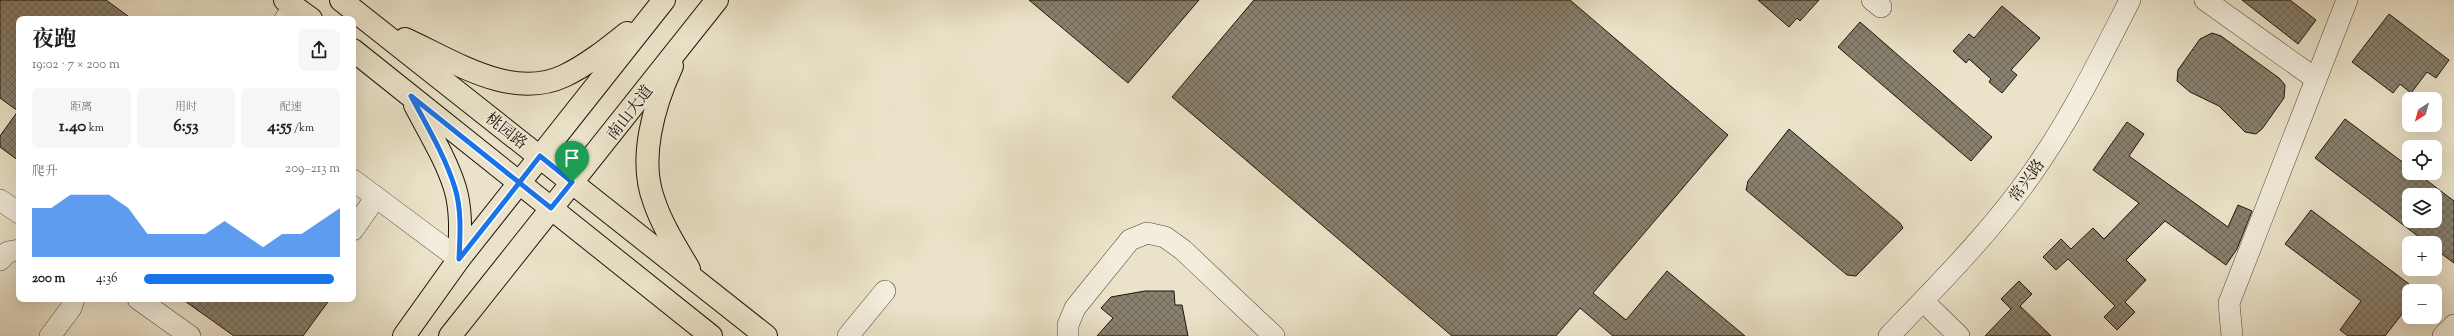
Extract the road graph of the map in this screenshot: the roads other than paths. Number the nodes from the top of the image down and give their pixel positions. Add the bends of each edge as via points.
1 (341, 0) edge
2 (718, 0) edge
3 (2130, 0) edge
4 (2205, 0) edge
5 (2347, 0) edge
6 (657, 8) edge
7 (374, 25) junction
8 (684, 42) junction
9 (356, 52) edge
10 (2316, 79) junction
11 (411, 96) junction
12 (540, 156) junction
13 (356, 182) edge
14 (572, 182) junction
15 (519, 183) junction
16 (376, 197) junction
17 (0, 200) edge
18 (551, 208) junction
19 (16, 211) edge
20 (356, 226) edge
21 (16, 251) edge
22 (459, 259) junction
23 (0, 260) edge
24 (696, 280) junction
25 (885, 291) dead end
26 (1923, 300) junction
27 (73, 302) edge
28 (142, 302) edge
29 (2454, 324) edge
30 (50, 336) edge
31 (190, 336) edge
32 (404, 336) edge
33 (450, 336) edge
34 (711, 336) edge
35 (766, 336) edge
36 (848, 336) edge
37 (1068, 336) edge
38 (1274, 336) edge
39 (1889, 336) edge
40 (1959, 336) edge
41 (2232, 336) edge
42 (2443, 336) edge

1 - 7 main road, 桃园路
2 - 8 main road, 南山大道
3 - 26 street, 常兴路 via 2080,96 2033,172 1978,241
4 - 10 street
5 - 10 street
6 - 7 main road via 584,65 562,77 533,84 497,80
6 - 12 main road
7 - 12 main road, 桃园路
8 - 14 main road, 南山大道
8 - 24 main road via 667,77 656,111 647,172 653,200 668,234
9 - 11 main road, 桃园路
10 - 41 street via 2229,303
11 - 15 main road, 桃园路
11 - 22 main road via 439,150 455,189 460,214
12 - 14 main road, 桃园路
12 - 15 main road
13 - 16 street
14 - 18 main road, 南山大道
14 - 24 main road, 桃园路
15 - 18 main road, 桃园路
15 - 22 main road
16 - 20 street
16 - 22 street
17 - 19 street
18 - 33 main road, 南山大道
18 - 34 main road, 桃园路
21 - 23 street via 8,252
22 - 32 main road
24 - 35 main road, 桃园路
25 - 36 street
26 - 39 street, 常兴路
26 - 40 street
27 - 30 street
28 - 31 street
29 - 42 street
37 - 38 street via 1068,325 1075,308 1130,240 1147,234 1165,237 1183,250

